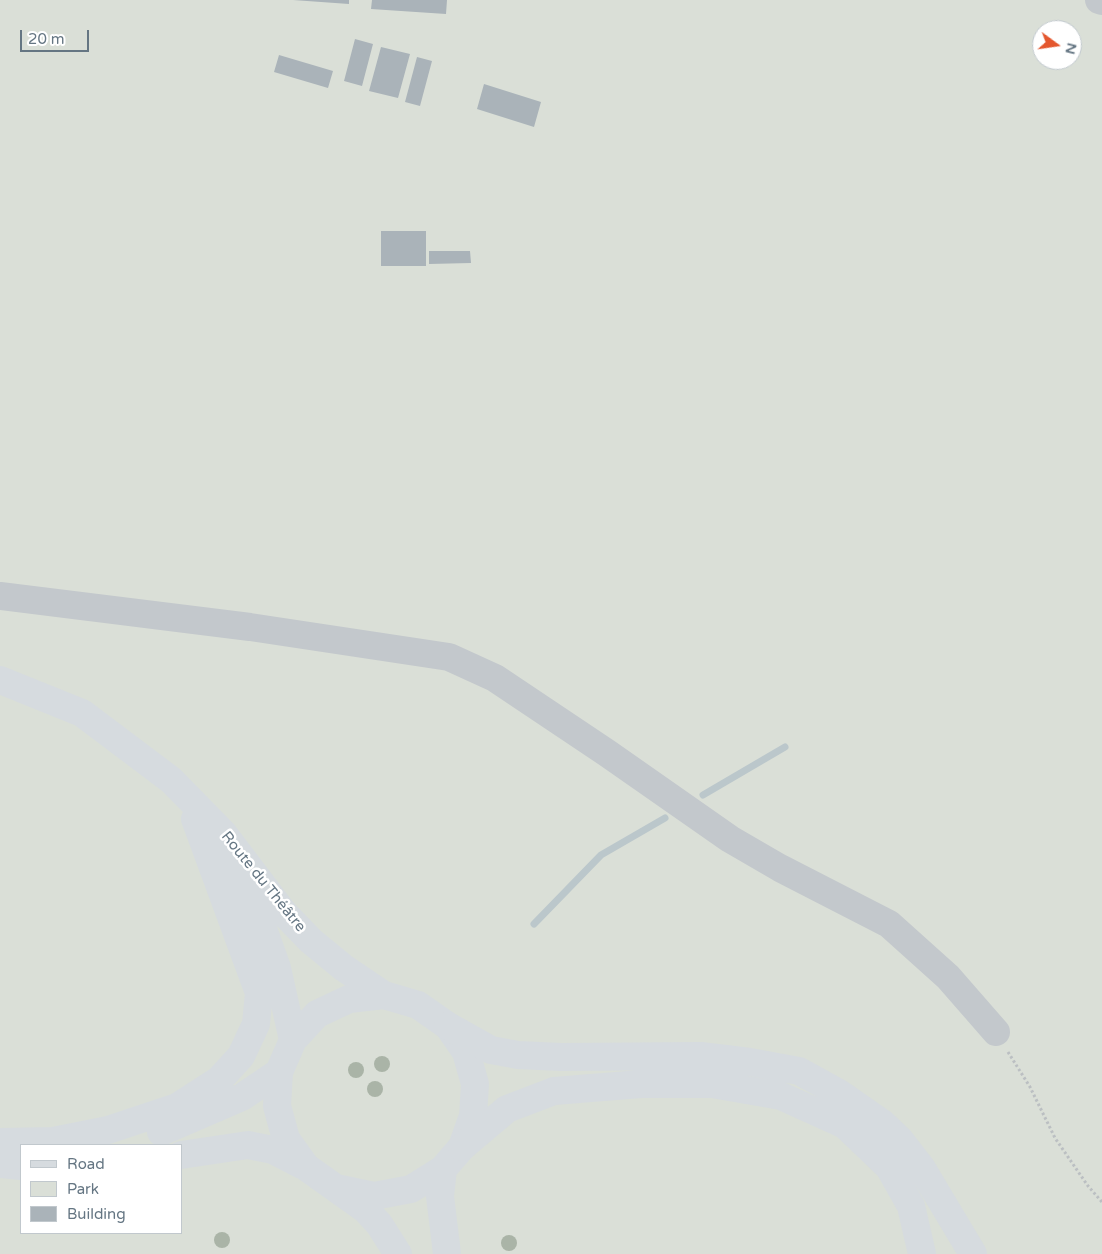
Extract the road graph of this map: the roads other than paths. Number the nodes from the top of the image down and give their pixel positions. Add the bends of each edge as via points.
1 (0, 596) edge
2 (0, 680) edge
3 (171, 780) junction
4 (195, 819) junction
5 (384, 996) junction
6 (448, 1026) junction
7 (996, 1032) road end
8 (293, 1040) junction
9 (279, 1072) junction
10 (0, 1142) edge
11 (127, 1144) edge
12 (462, 1147) junction
13 (182, 1155) edge
14 (0, 1164) edge
15 (20, 1166) edge
16 (306, 1167) junction
17 (443, 1169) junction
18 (336, 1188) junction
19 (398, 1254) edge
20 (447, 1254) edge
21 (922, 1254) edge
22 (973, 1254) edge

1 - 7 street via 250,627 449,657 495,678 730,839 890,924 948,977
2 - 3 main road, Route du Théâtre via 82,712
3 - 4 main road, Route du Théâtre
3 - 5 main road, Route du Théâtre via 224,833 283,912 311,941
4 - 8 main road, Route du Théâtre via 260,920 277,968
4 - 10 main road via 259,993 256,1024 240,1056 219,1080 177,1107 108,1130 52,1141
5 - 6 main road via 418,1005
5 - 8 main road via 349,999 317,1014
6 - 12 main road via 466,1052 475,1084 474,1116
6 - 22 main road via 491,1050 518,1055 701,1056 799,1071 839,1093 900,1140 921,1167
8 - 9 main road
9 - 11 main road via 242,1097 178,1126
9 - 16 main road via 277,1106 286,1139
12 - 17 main road
12 - 21 main road via 507,1109 554,1091 641,1084 712,1084 781,1096 845,1125 889,1167 911,1206
13 - 16 main road via 248,1145 274,1150
14 - 15 main road
16 - 18 main road
17 - 18 main road via 411,1189 374,1196
17 - 20 main road via 440,1196
18 - 19 main road via 365,1209

